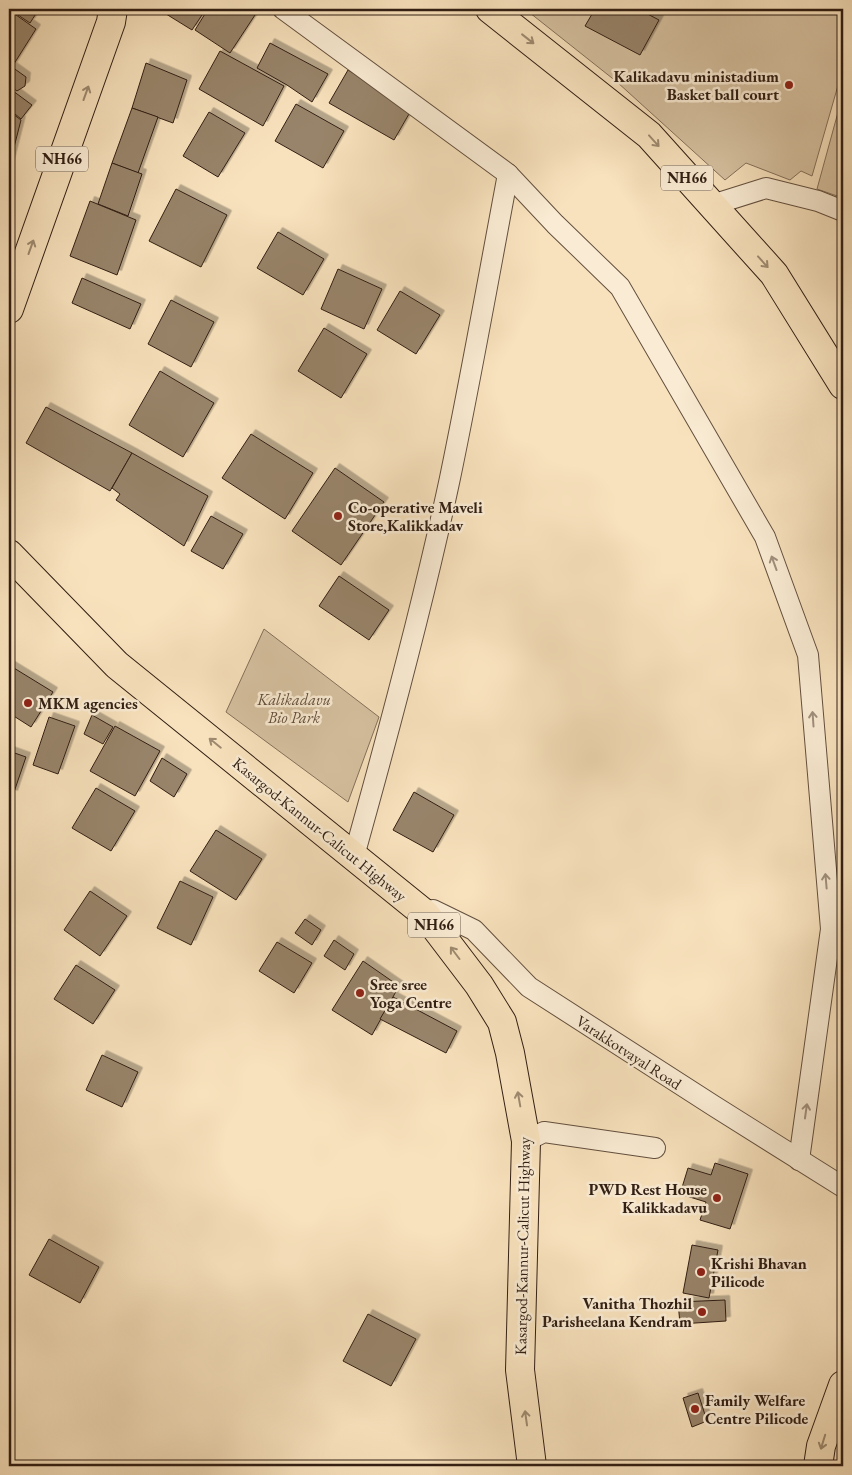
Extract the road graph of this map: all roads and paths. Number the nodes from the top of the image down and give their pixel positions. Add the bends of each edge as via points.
1 (113, 9) edge
2 (283, 9) edge
3 (490, 9) edge
4 (508, 174) junction
5 (712, 205) junction
6 (843, 211) edge
7 (9, 309) edge
8 (843, 385) edge
9 (9, 554) edge
10 (354, 856) junction
11 (425, 914) junction
12 (526, 1141) junction
13 (655, 1148) dead end
14 (800, 1160) junction
15 (843, 1187) edge
16 (843, 1386) edge
17 (532, 1466) edge
18 (818, 1466) edge

7 -> 1 highway, NH66
2 - 4 street
3 -> 5 highway, NH66 via 648,134
4 - 10 street via 450,478 387,738
14 -> 4 street via 831,930 808,655 765,537 620,288
5 - 6 street via 766,188
5 -> 8 highway, NH66 via 774,274
10 -> 9 highway, Kasargod-Kannur-Calicut Highway / NH66 via 117,665
10 - 11 highway, Kasargod-Kannur-Calicut Highway / NH66
12 -> 11 highway, Kasargod-Kannur-Calicut Highway / NH66 via 502,1022 479,985
11 - 14 street, Varakkotvayal Road via 433,910 474,930 529,987
12 - 13 street via 544,1132
17 -> 12 highway, Kasargod-Kannur-Calicut Highway / NH66 via 520,1370
14 - 15 street, Varakkotvayal Road
16 -> 18 highway via 821,1446

